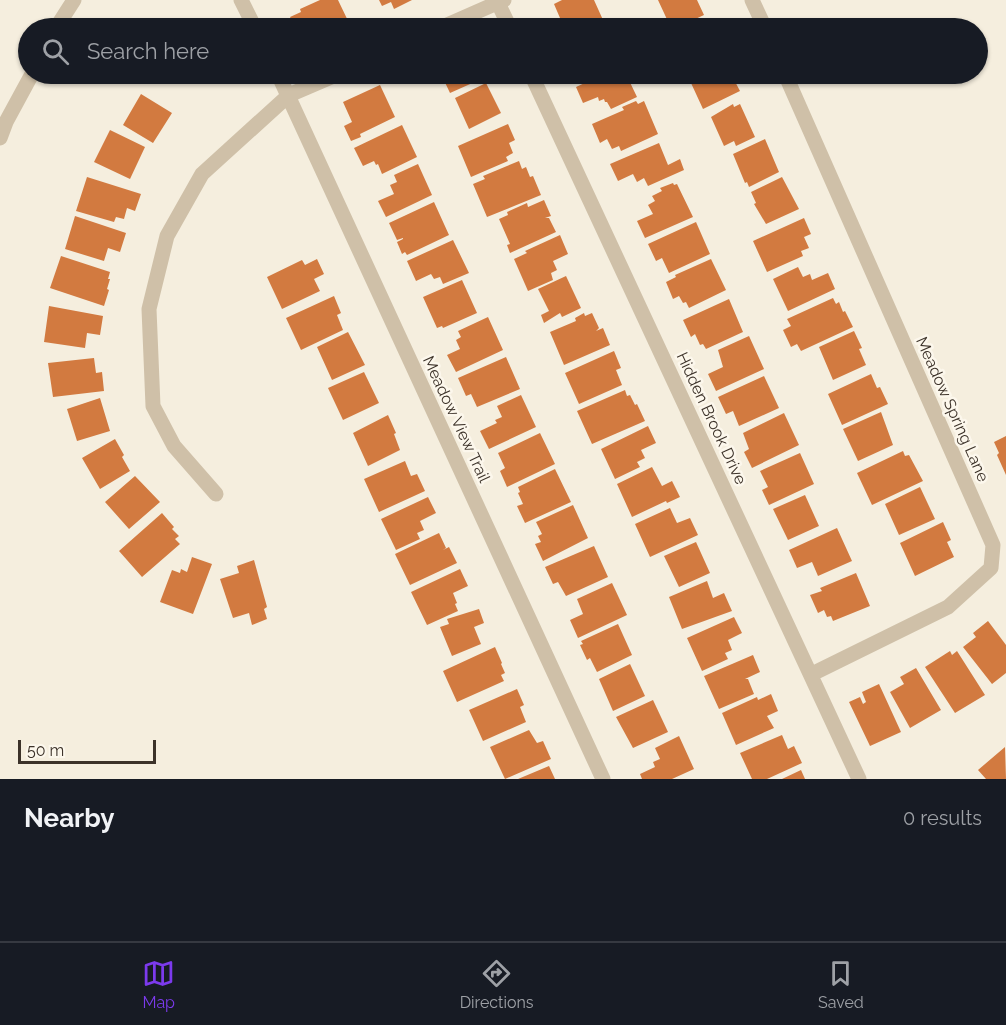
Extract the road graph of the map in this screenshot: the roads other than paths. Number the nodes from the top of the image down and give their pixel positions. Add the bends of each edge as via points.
1 (74, 0) edge
2 (241, 0) edge
3 (752, 0) edge
4 (501, 2) edge
5 (62, 18) edge
6 (250, 18) edge
7 (463, 18) edge
8 (507, 18) edge
9 (760, 18) edge
10 (27, 84) edge
11 (283, 84) edge
12 (315, 84) edge
13 (536, 84) edge
14 (789, 84) edge
15 (289, 95) junction
16 (0, 138) edge
17 (216, 494) dead end
18 (812, 674) junction
19 (603, 779) edge
20 (859, 779) edge

1 - 5 street
2 - 6 street
3 - 9 street
4 - 7 street
4 - 8 street
10 - 16 street
11 - 15 street, Meadow View Trail
12 - 15 street
13 - 18 street, Hidden Brook Drive
14 - 18 street, Meadow Spring Lane via 993,545 991,568 948,607
15 - 17 street via 202,174 167,236 149,309 153,406 174,446
15 - 19 street, Meadow View Trail
18 - 20 street, Hidden Brook Drive

